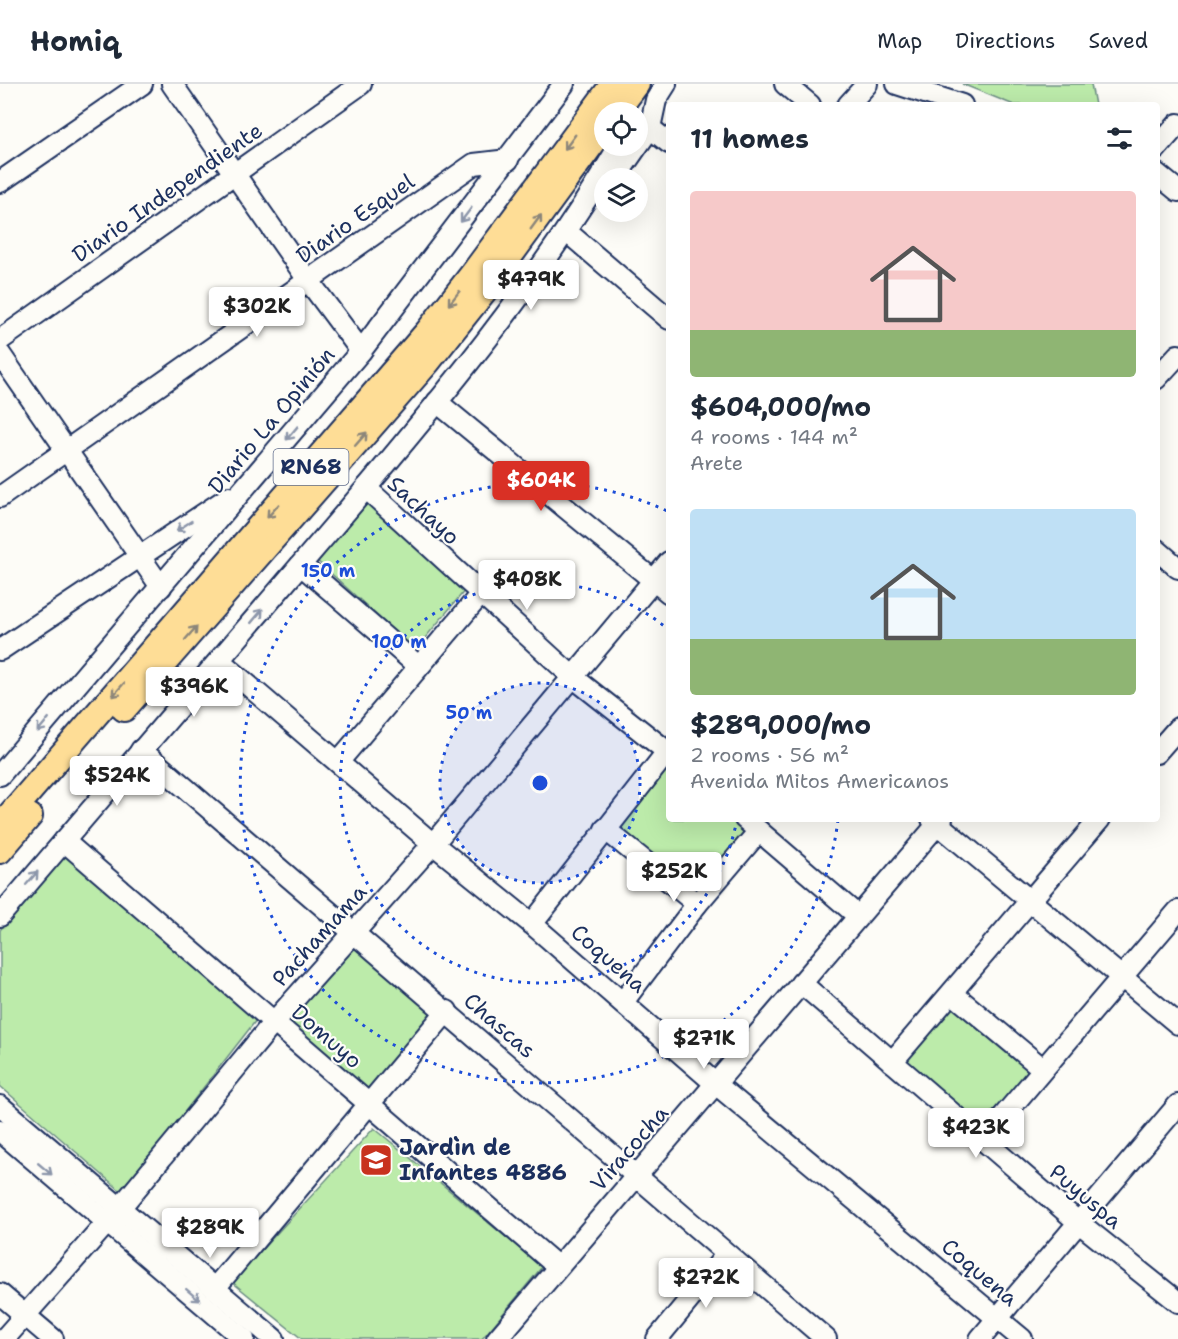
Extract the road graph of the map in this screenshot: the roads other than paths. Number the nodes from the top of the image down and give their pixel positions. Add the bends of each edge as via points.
1 (142, 84) edge
2 (172, 84) edge
3 (361, 84) edge
4 (564, 84) edge
5 (637, 84) edge
6 (666, 84) edge
7 (785, 84) edge
8 (867, 84) edge
9 (897, 84) edge
10 (613, 102) edge
11 (806, 102) edge
12 (851, 102) edge
13 (953, 102) edge
14 (648, 119) edge
15 (594, 124) edge
16 (1178, 124) edge
17 (594, 128) edge
18 (648, 130) edge
19 (666, 141) edge
20 (1160, 144) edge
21 (508, 160) junction
22 (234, 174) junction
23 (1160, 176) edge
24 (0, 182) edge
25 (1178, 191) edge
26 (594, 196) edge
27 (566, 231) junction
28 (308, 280) junction
29 (666, 316) edge
30 (0, 340) edge
31 (362, 351) junction
32 (0, 354) edge
33 (1178, 355) edge
34 (1160, 375) edge
35 (437, 402) junction
36 (66, 450) junction
37 (250, 483) junction
38 (366, 488) junction
39 (0, 497) edge
40 (138, 556) junction
41 (301, 565) junction
42 (161, 587) junction
43 (662, 587) edge
44 (480, 595) junction
45 (0, 650) edge
46 (220, 661) junction
47 (418, 666) junction
48 (574, 678) junction
49 (1178, 728) edge
50 (1160, 748) edge
51 (141, 750) junction
52 (666, 751) edge
53 (666, 755) edge
54 (339, 761) junction
55 (0, 775) edge
56 (28, 795) junction
57 (0, 814) edge
58 (936, 822) edge
59 (938, 822) edge
60 (1097, 822) edge
61 (752, 825) edge
62 (0, 826) edge
63 (605, 829) junction
64 (64, 841) junction
65 (433, 844) junction
66 (0, 851) edge
67 (1032, 899) junction
68 (697, 904) junction
69 (1178, 911) edge
70 (0, 916) edge
71 (858, 916) junction
72 (532, 924) junction
73 (354, 932) junction
74 (1123, 976) junction
75 (801, 983) junction
76 (952, 993) junction
77 (623, 1002) junction
78 (447, 1011) junction
79 (274, 1022) junction
80 (1178, 1024) edge
81 (892, 1062) junction
82 (1042, 1068) junction
83 (717, 1084) junction
84 (368, 1103) junction
85 (1178, 1105) edge
86 (0, 1106) edge
87 (0, 1131) edge
88 (983, 1140) junction
89 (636, 1176) junction
90 (114, 1215) junction
91 (1078, 1222) junction
92 (726, 1255) junction
93 (558, 1267) junction
94 (215, 1288) junction
95 (0, 1294) edge
96 (1178, 1302) edge
97 (25, 1316) junction
98 (998, 1319) junction
99 (818, 1337) edge
100 (4, 1339) edge
101 (53, 1339) edge
102 (244, 1339) edge
103 (274, 1339) edge
104 (497, 1339) edge
105 (657, 1339) edge
106 (980, 1339) edge
107 (1022, 1339) edge

1 - 24 street
2 - 22 street
3 - 22 street, Diario Independiente
4 - 21 street, Diario La Opinión
5 - 10 main road, RN68
6 - 14 street
7 - 11 street
8 - 12 street
9 - 13 street
15 -> 56 main road, RN68 via 427,332
16 - 20 street
66 -> 17 main road, RN68 via 428,362 486,289
18 - 19 street
21 - 28 street, Diario Esquel via 474,164
21 -> 31 street, Diario La Opinión
22 - 28 street
22 - 30 street, Diario Independiente
23 - 25 street
26 - 27 street
27 - 29 street
27 - 35 street
28 - 31 street
28 - 36 street, Diario Esquel
31 -> 37 street, Diario La Opinión
32 - 36 street
33 - 34 street
35 - 38 street
35 - 43 street
36 - 39 street, Diario Esquel
36 - 40 street
37 -> 40 street
37 - 42 street, Diario La Opinión
38 - 41 street
38 - 44 street, Sachayo
40 - 42 street
40 - 45 street
46 -> 41 street
41 - 47 street
42 -> 55 street, Diario La Opinión
43 - 48 street, Pachamama
44 - 47 street
44 - 48 street, Sachayo
46 - 51 street
46 - 54 street, Coquena
47 - 54 street
48 - 52 street, Sachayo
48 - 65 street, Pachamama
49 - 50 street
51 - 64 street
51 - 73 street, Chascas
53 - 63 street
54 - 65 street, Coquena
56 - 57 street
56 - 62 main road, RN68
58 - 71 street, Viracocha
59 - 67 street
60 - 67 street
61 - 68 street
61 - 71 street
63 - 68 street
63 - 72 street
70 -> 64 street
64 - 79 street, Domuyo
65 - 72 street, Coquena
65 - 73 street, Pachamama
67 - 74 street
67 - 76 street
68 - 77 street
69 - 74 street
71 - 75 street, Viracocha
72 - 77 street, Coquena
73 - 78 street, Chascas
73 - 79 street, Pachamama
74 - 80 street
74 - 82 street
75 - 81 street, Puyuspa
75 - 83 street, Viracocha
76 - 81 street
76 - 82 street
77 - 83 street, Coquena
78 - 84 street
78 - 89 street, Chascas
79 - 84 street, Domuyo
79 - 90 street, Pachamama
81 - 88 street, Puyuspa
82 - 88 street
83 - 89 street, Viracocha
83 - 98 street, Coquena
84 - 93 street, Domuyo
84 - 94 street
85 - 91 street
86 - 90 street
87 -> 90 street
88 - 91 street, Puyuspa
89 - 92 street, Chascas
89 - 93 street, Viracocha
90 - 94 street
90 - 97 street, Pachamama
90 -> 102 street
91 - 96 street, Puyuspa
91 - 98 street
92 - 99 street, Chascas
92 - 105 street
93 - 104 street, Viracocha
94 - 103 street
95 - 97 street
97 - 100 street, Pachamama
97 - 101 street
98 - 106 street
98 - 107 street, Coquena

